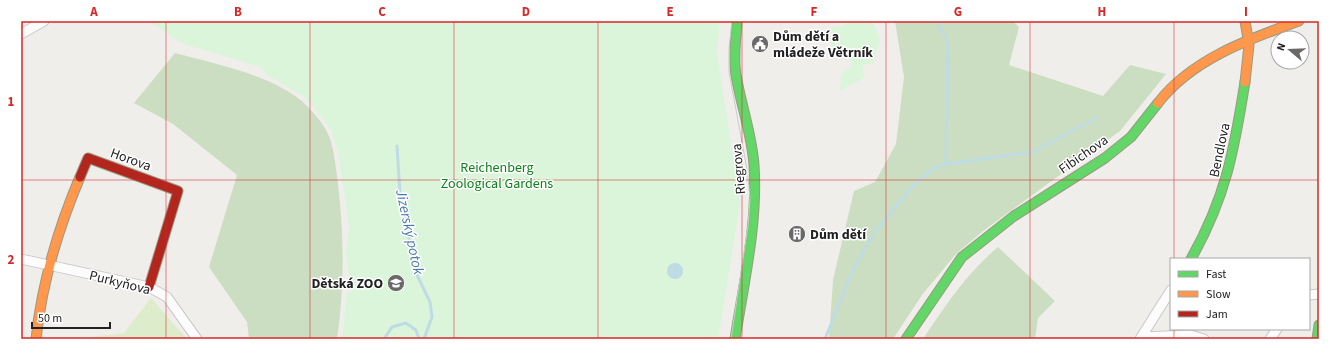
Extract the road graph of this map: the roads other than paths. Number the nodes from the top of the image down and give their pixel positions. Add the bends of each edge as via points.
1 (44, 21) edge
2 (737, 21) edge
3 (1245, 21) edge
4 (1299, 21) edge
5 (21, 34) edge
6 (1249, 39) junction
7 (1191, 258) edge
8 (21, 259) edge
9 (49, 266) junction
10 (149, 287) junction
11 (1170, 292) edge
12 (1319, 325) edge
13 (1276, 330) edge
14 (1141, 338) edge
15 (36, 339) edge
16 (197, 339) edge
17 (735, 339) edge
18 (906, 339) edge
19 (1204, 339) edge
20 (1270, 339) edge
21 (1317, 339) edge

1 - 5 street
2 - 17 street, Riegrova via 736,74 754,162 755,182 752,225
3 - 6 street, Bendlova
4 - 6 street, Fibichova
6 - 7 street, Bendlova via 1237,143 1228,180 1209,229
6 - 18 street, Fibichova via 1193,69 1162,97 1131,137 1105,158 1014,216 962,257
8 - 9 street, Purkyňova
9 - 10 street, Purkyňova
9 - 10 street, Horova via 66,210 88,158 178,191
9 - 15 street
10 - 16 street, Purkyňova via 167,297
11 - 14 street
12 - 21 street
13 - 20 street
14 - 19 street via 1190,335

